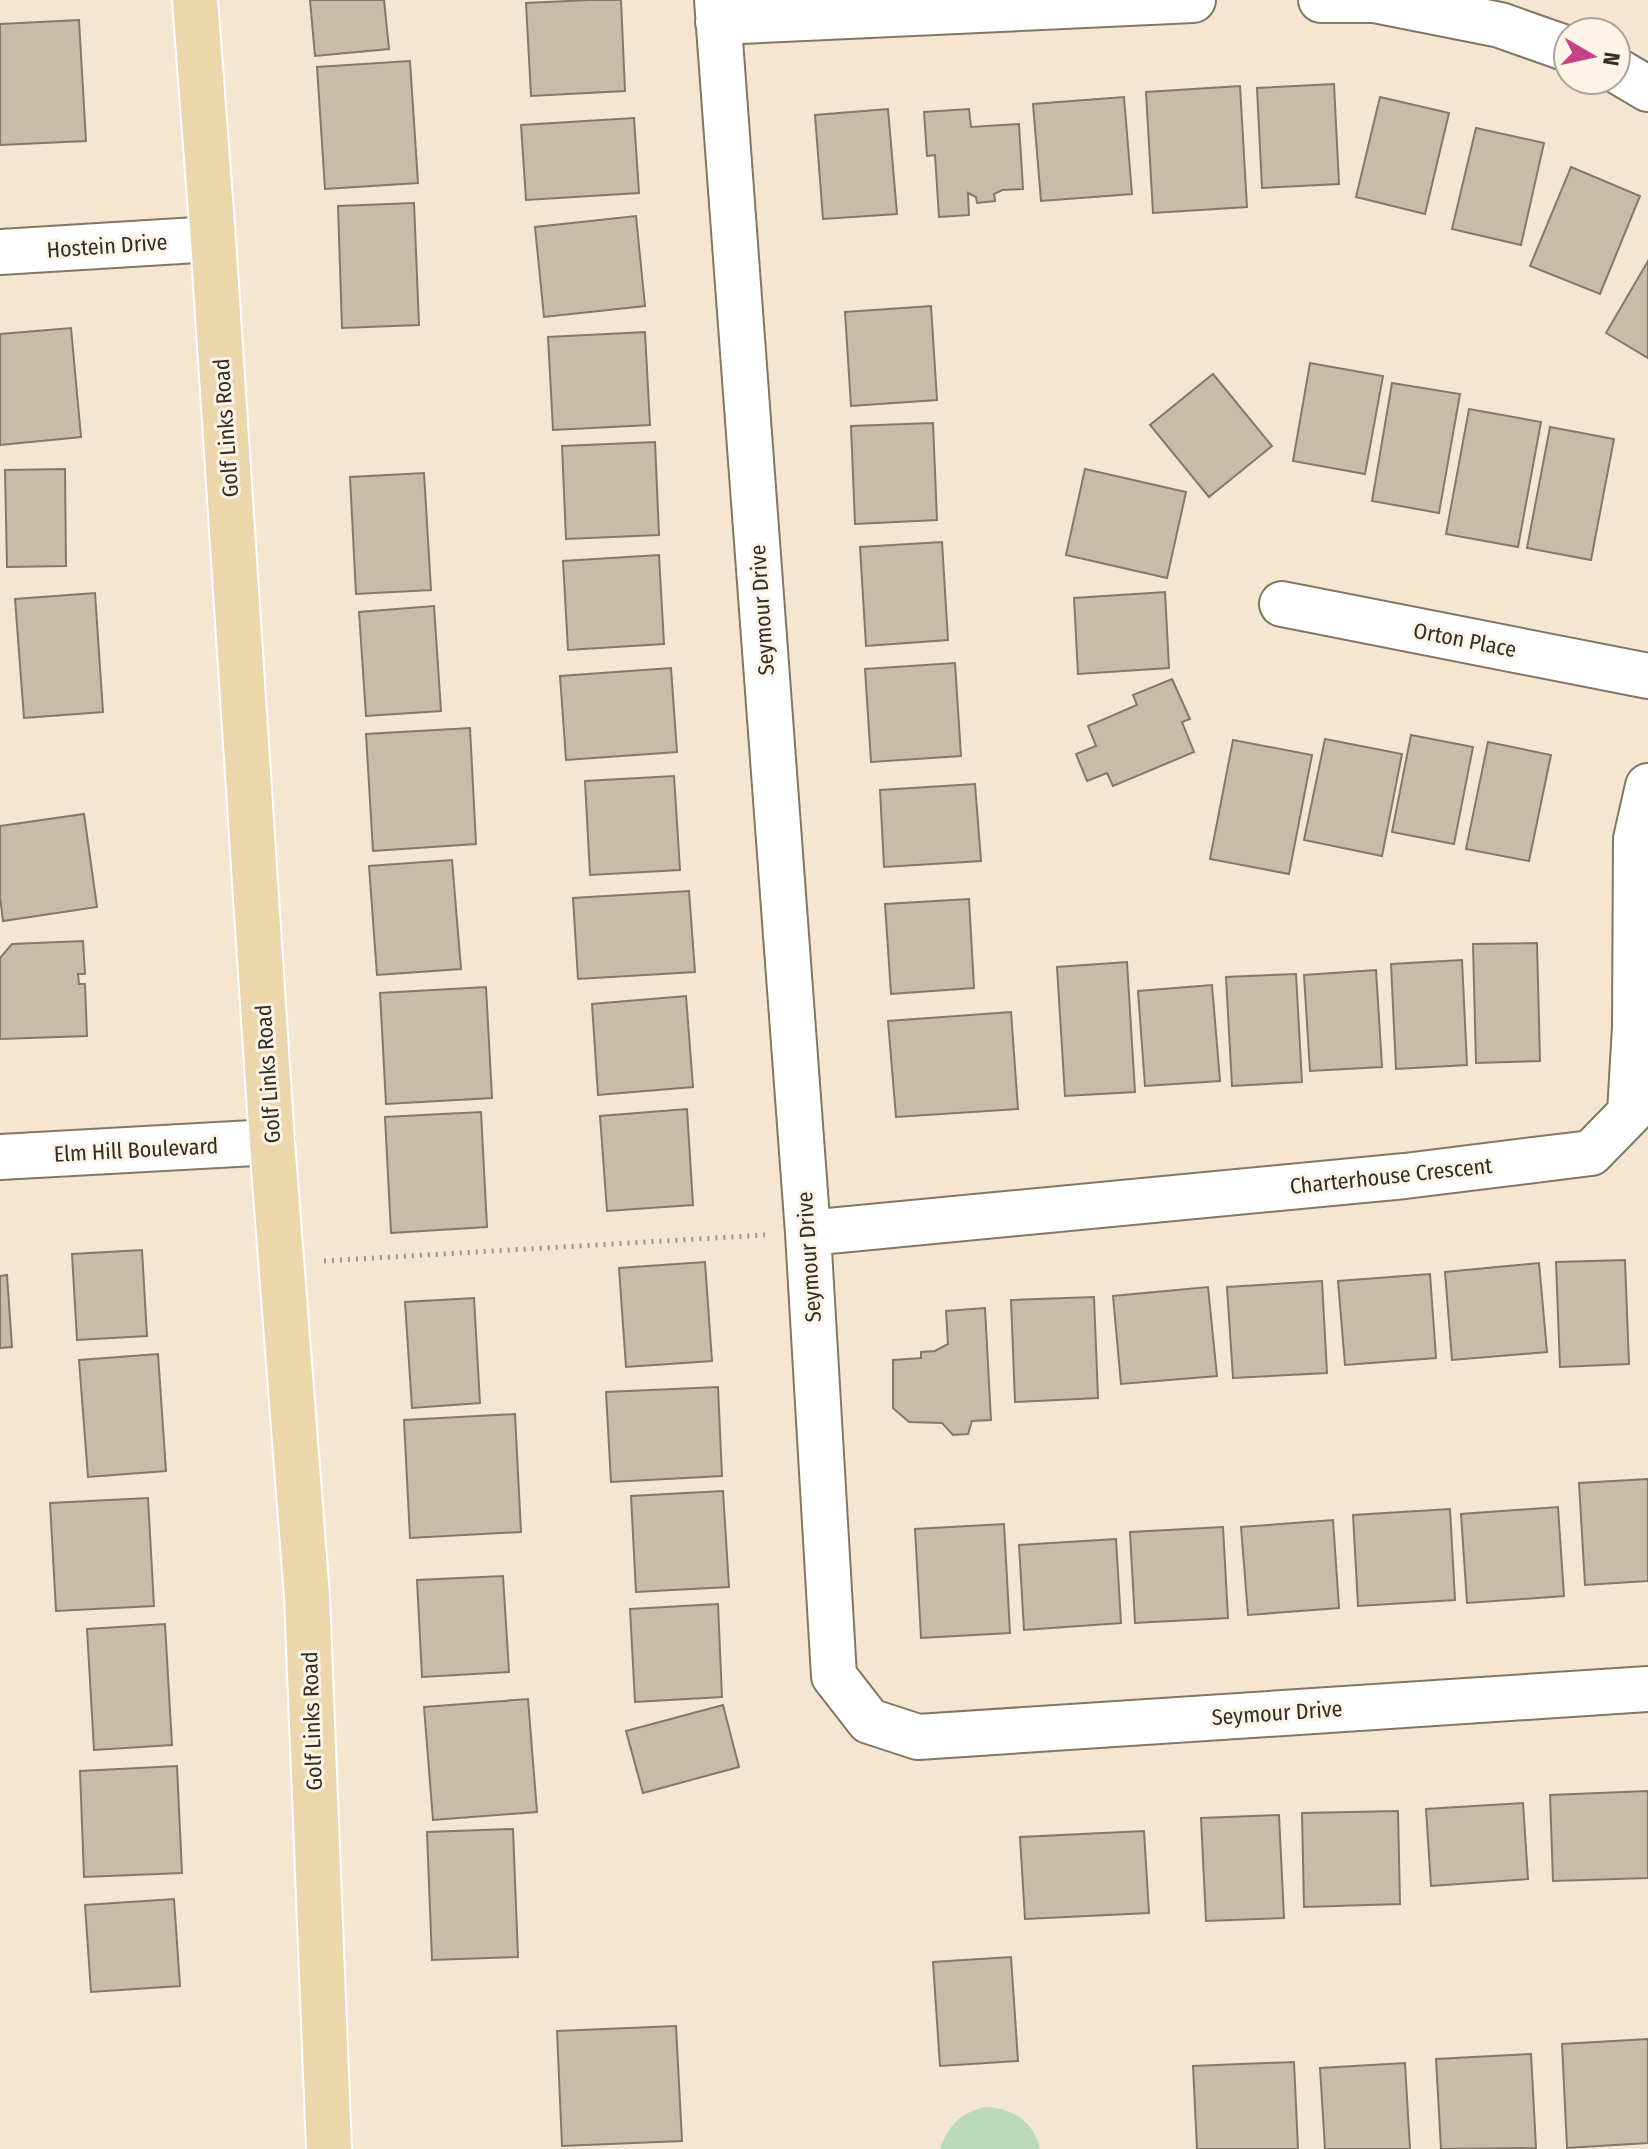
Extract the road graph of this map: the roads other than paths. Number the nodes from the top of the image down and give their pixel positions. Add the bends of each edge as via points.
1 (195, 0) edge
2 (1193, 0) edge
3 (1321, 0) edge
4 (718, 11) edge
5 (1503, 13) edge
6 (1552, 40) edge
7 (213, 239) junction
8 (0, 252) edge
9 (1282, 604) dead end
10 (1648, 676) edge
11 (1648, 786) edge
12 (272, 1142) junction
13 (0, 1157) edge
14 (808, 1233) junction
15 (1648, 1689) edge
16 (329, 2149) edge

1 - 7 main road, Golf Links Road
2 - 4 street
3 - 5 street
4 - 14 street, Seymour Drive
5 - 6 street
7 - 8 street, Hostein Drive
7 - 12 main road, Golf Links Road
9 - 10 street, Orton Place
11 - 14 street, Charterhouse Crescent via 1636,839 1630,1113 1591,1153
12 - 13 street, Elm Hill Boulevard
12 - 16 main road, Golf Links Road via 307,1597
14 - 15 street, Seymour Drive via 834,1676 869,1721 918,1737

